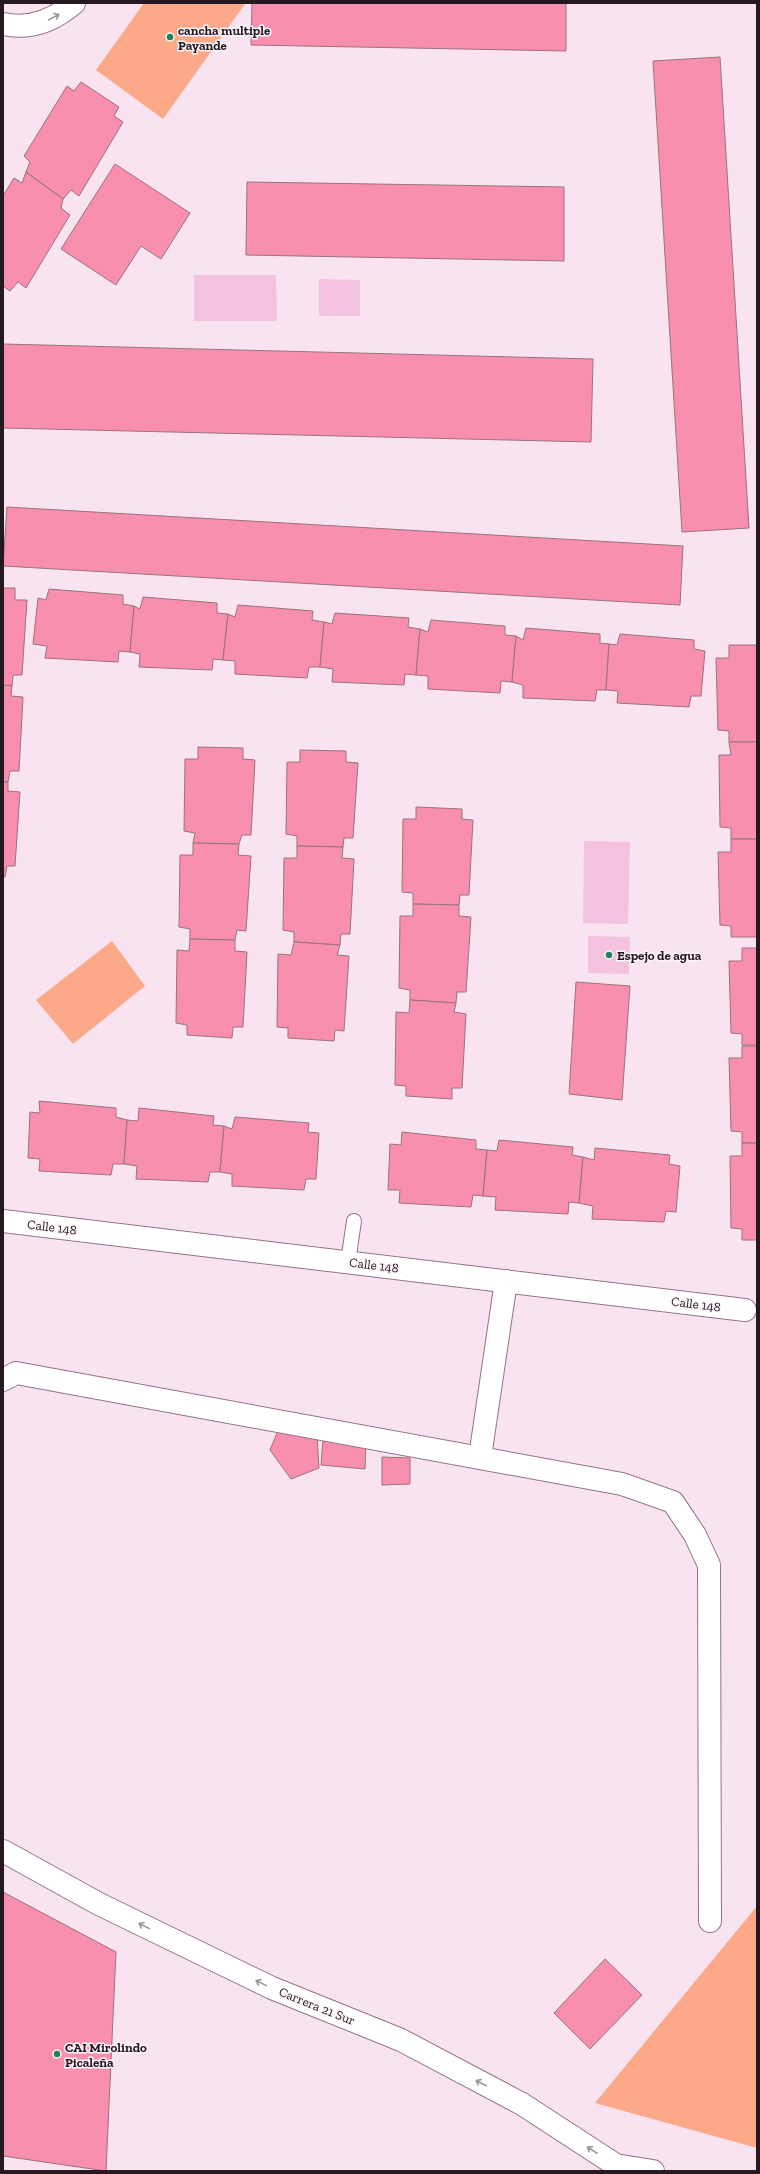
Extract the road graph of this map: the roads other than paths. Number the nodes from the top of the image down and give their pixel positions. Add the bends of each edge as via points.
1 (74, 3) edge
2 (3, 24) edge
3 (24, 26) junction
4 (3, 40) edge
5 (3, 1221) edge
6 (354, 1222) dead end
7 (348, 1262) junction
8 (506, 1281) junction
9 (745, 1310) dead end
10 (3, 1380) edge
11 (480, 1457) junction
12 (3, 1851) edge
13 (710, 1921) dead end
14 (620, 2168) edge
15 (653, 2171) edge

3 -> 1 street via 52,19
2 - 3 street
3 - 4 street
5 - 7 street, Calle 148
6 - 7 lane
7 - 8 street, Calle 148
8 - 9 street, Calle 148
8 - 11 street
10 - 11 street via 16,1373
11 - 13 street via 622,1484 673,1502 695,1535 709,1566
14 -> 12 street, Carrera 21 Sur via 522,2104 401,2040 272,1988 99,1904
14 - 15 street

